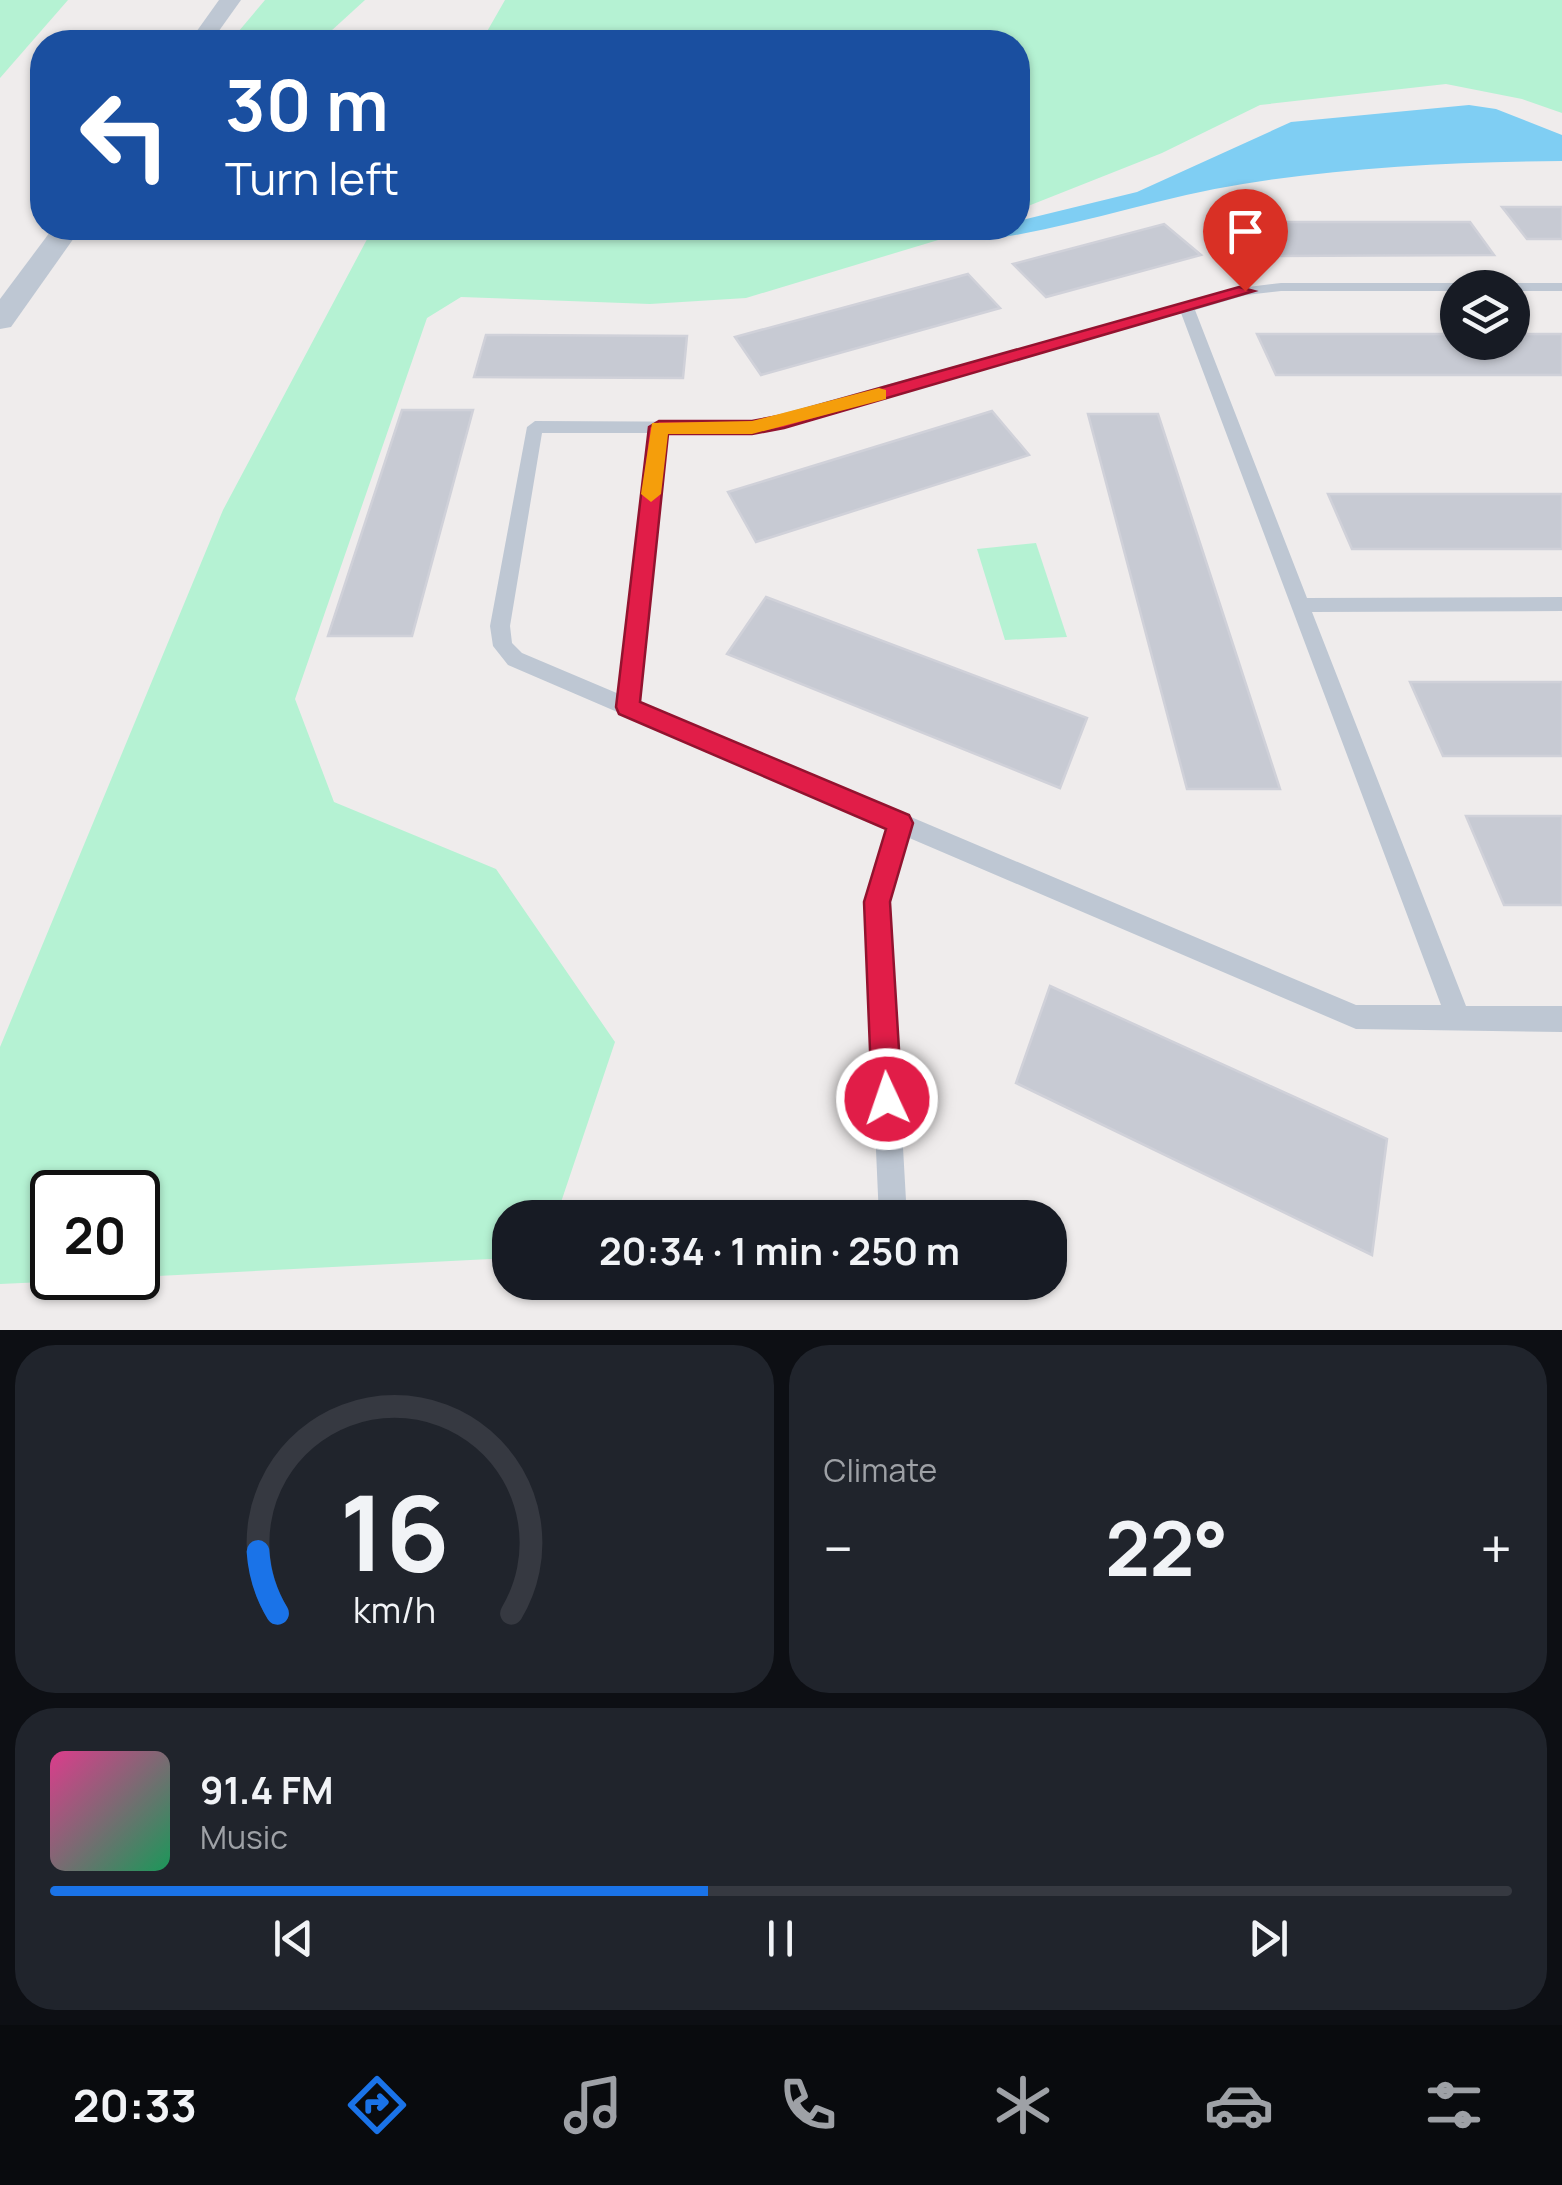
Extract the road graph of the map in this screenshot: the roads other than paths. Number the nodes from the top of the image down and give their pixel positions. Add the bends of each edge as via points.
1 (230, 0) edge
2 (209, 30) edge
3 (58, 240) edge
4 (1562, 287) edge
5 (1186, 308) junction
6 (0, 320) edge
7 (659, 427) junction
8 (1562, 604) edge
9 (1300, 605) junction
10 (628, 707) junction
11 (900, 823) junction
12 (1458, 1018) junction
13 (1562, 1018) edge
14 (892, 1200) edge

1 - 2 street
3 - 6 street
4 - 5 lane via 1281,287
5 - 7 lane via 784,421 752,428
5 - 9 lane
7 - 10 lane
7 - 10 lane via 535,427 500,626 515,659
8 - 9 lane
9 - 12 lane
10 - 11 lane
11 - 12 lane via 1356,1018
11 - 14 lane via 877,902
12 - 13 lane

